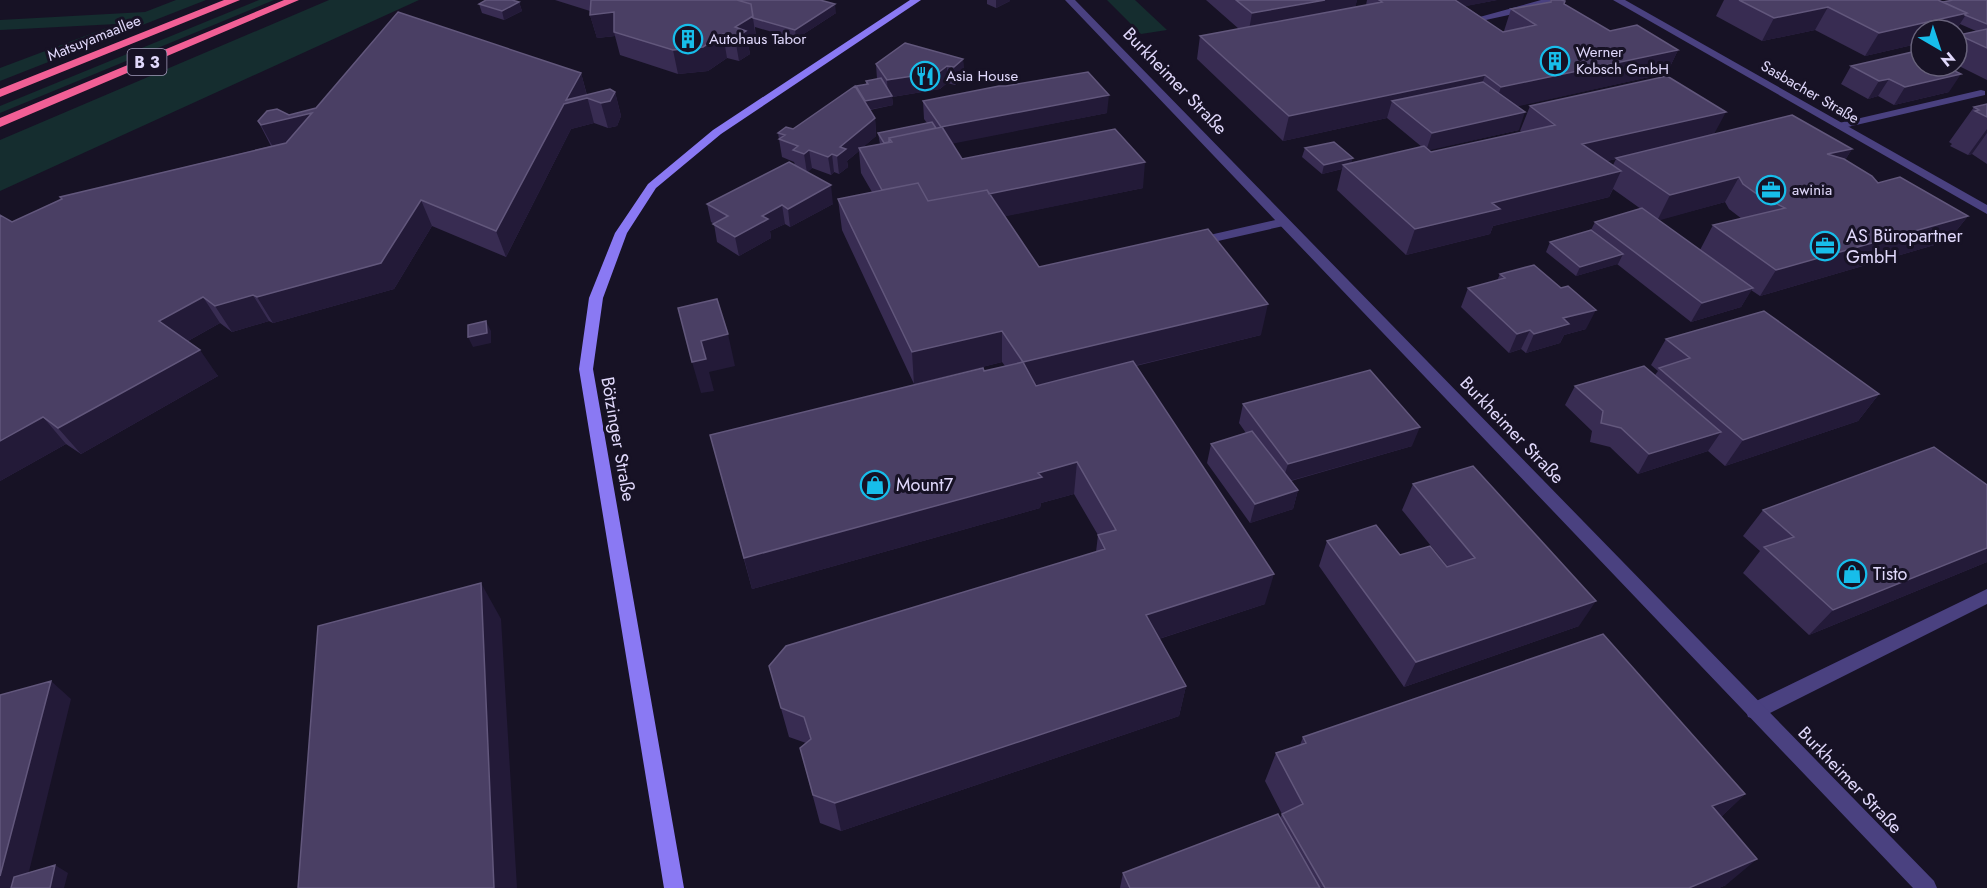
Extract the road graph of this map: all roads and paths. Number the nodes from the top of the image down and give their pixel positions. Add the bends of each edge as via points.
1 (234, 0) edge
2 (293, 0) edge
3 (916, 0) edge
4 (1070, 0) edge
5 (1549, 0) edge
6 (1618, 0) edge
7 (1481, 18) edge
8 (0, 93) edge
9 (1981, 93) dead end
10 (0, 123) edge
11 (1839, 126) junction
12 (1987, 210) edge
13 (1284, 222) junction
14 (1181, 245) edge
15 (1987, 596) edge
16 (1755, 711) junction
17 (674, 888) edge
18 (1927, 888) edge

1 - 8 highway, Matsuyamaallee / B 3
2 - 10 highway, B 3
3 - 17 street, Bötzinger Straße via 717,132 652,186 621,233 596,298 586,369
4 - 13 street, Burkheimer Straße
5 - 7 street via 1533,8
6 - 11 street, Sasbacher Straße
9 - 11 street
11 - 12 street, Sasbacher Straße
13 - 14 street
13 - 16 street, Burkheimer Straße
15 - 16 street
16 - 18 street, Burkheimer Straße

